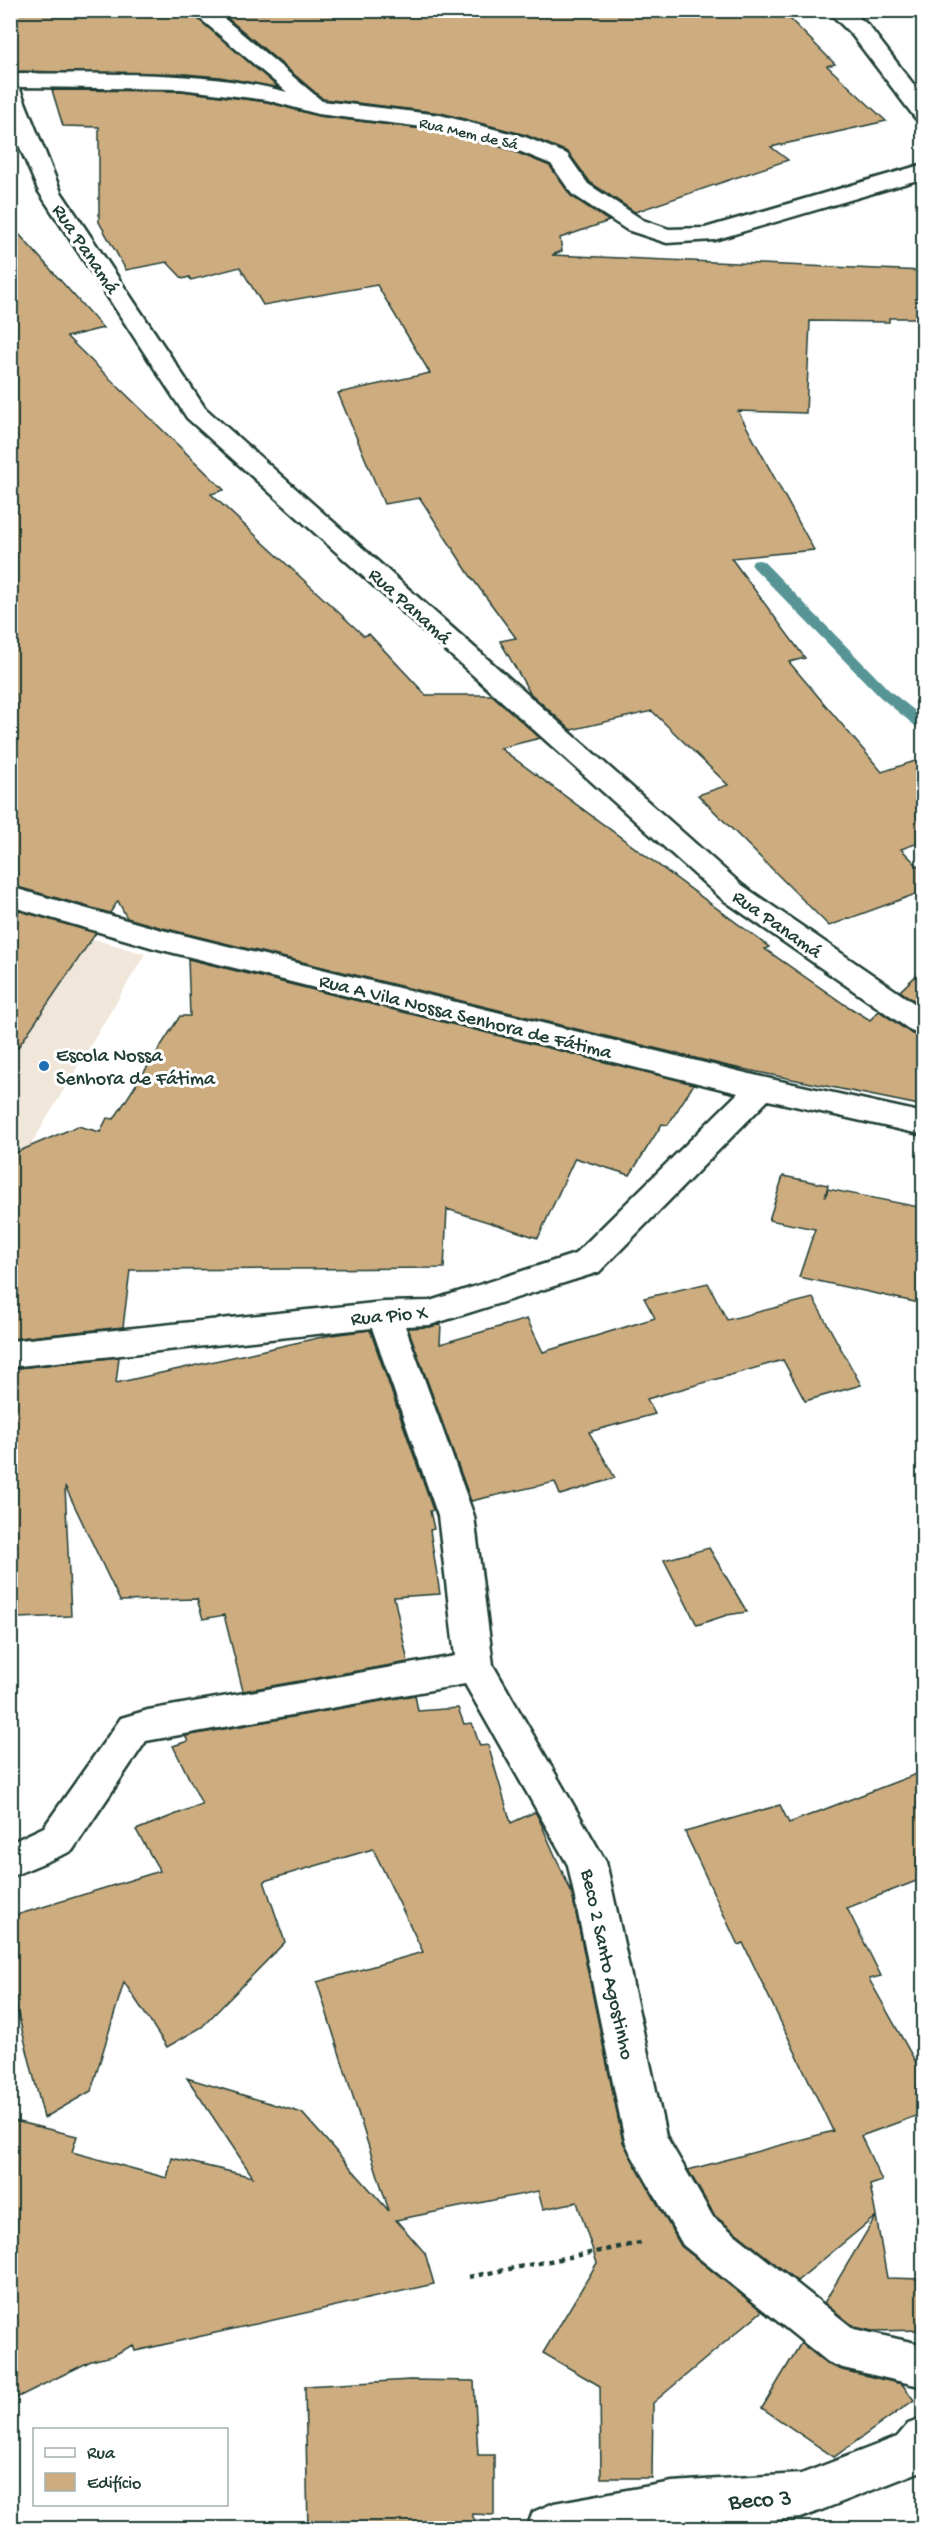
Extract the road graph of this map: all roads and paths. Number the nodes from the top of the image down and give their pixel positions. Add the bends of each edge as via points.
1 (200, 10) edge
2 (837, 10) edge
3 (10, 80) edge
4 (10, 89) edge
5 (318, 107) junction
6 (924, 114) edge
7 (924, 171) edge
8 (10, 896) edge
9 (924, 1025) edge
10 (762, 1088) junction
11 (924, 1124) edge
12 (384, 1314) junction
13 (10, 1354) edge
14 (475, 1667) junction
15 (10, 1861) edge
16 (698, 2231) junction
17 (469, 2277) dead end
18 (924, 2366) edge
19 (924, 2439) edge
20 (549, 2529) edge

1 - 5 street
2 - 6 street via 860,30
3 - 5 street via 181,82 268,94
4 - 9 street, Rua Panamá via 50,192 196,413 732,892
5 - 7 street, Rua Mem de Sá via 440,122 517,142 559,159 580,189 635,225 667,236 706,235
8 - 10 street, Rua A Vila Nossa Senhora de Fátima via 154,938
10 - 11 street, Rua A Vila Nossa Senhora de Fátima
10 - 12 street, Rua Pio X via 587,1263 429,1313
12 - 13 street, Rua Pio X
12 - 14 street, Beco 2 Santo Agostinho via 456,1516
14 - 15 street via 134,1729 58,1839
14 - 16 street, Beco 2 Santo Agostinho via 587,1862 646,2141
16 - 17 path
16 - 18 street, Beco 2 Santo Agostinho via 843,2347
19 - 20 street, Beco 3 via 912,2453 801,2496 672,2504

